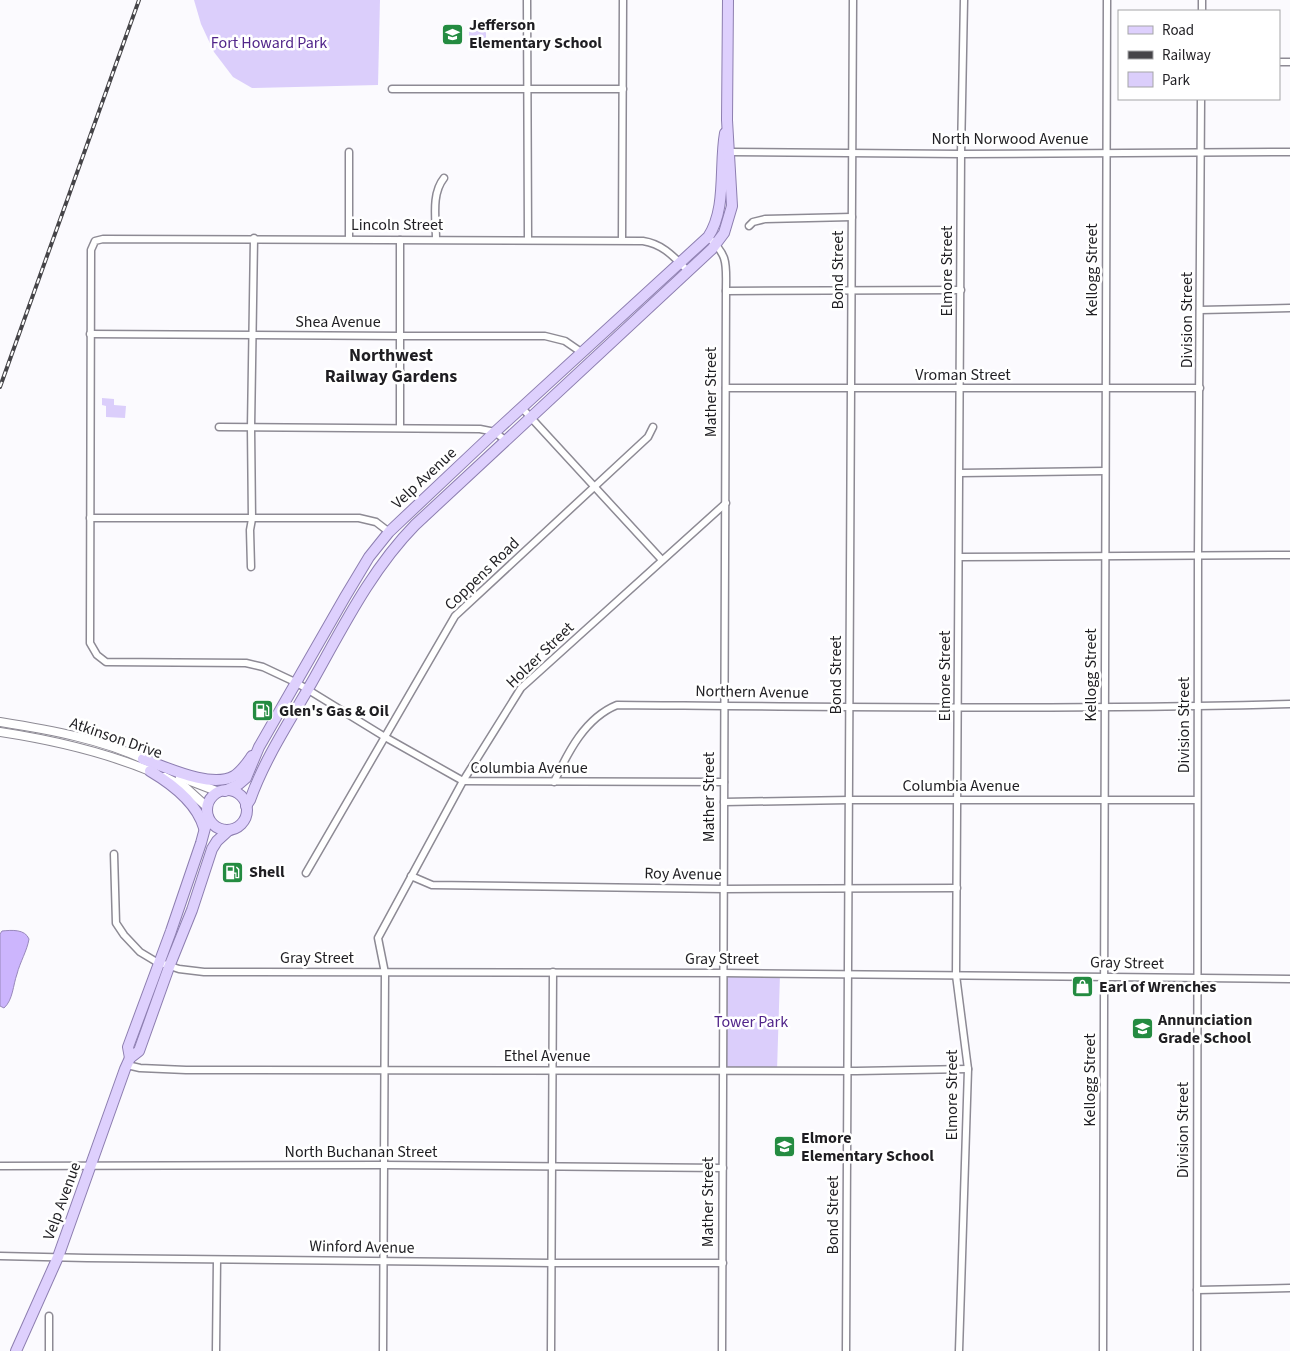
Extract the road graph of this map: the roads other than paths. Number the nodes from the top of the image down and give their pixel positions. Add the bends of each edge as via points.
1 (527, 0) edge
2 (623, 0) edge
3 (728, 0) edge
4 (853, 0) edge
5 (964, 0) edge
6 (1106, 0) edge
7 (392, 89) dead end
8 (526, 89) junction
9 (623, 89) junction
10 (1201, 100) edge
11 (727, 120) junction
12 (350, 152) dead end
13 (730, 152) junction
14 (1106, 152) junction
15 (1201, 152) junction
16 (1290, 152) edge
17 (852, 153) junction
18 (961, 154) junction
19 (444, 178) dead end
20 (852, 217) junction
21 (749, 226) dead end
22 (708, 237) junction
23 (254, 238) junction
24 (349, 239) junction
25 (436, 239) junction
26 (528, 239) junction
27 (400, 240) junction
28 (622, 240) junction
29 (716, 245) junction
30 (680, 263) junction
31 (688, 271) junction
32 (852, 290) junction
33 (961, 290) junction
34 (726, 291) junction
35 (1290, 308) edge
36 (1200, 310) junction
37 (90, 334) junction
38 (253, 335) junction
39 (400, 336) junction
40 (581, 352) junction
41 (726, 388) junction
42 (851, 388) junction
43 (960, 388) junction
44 (1105, 388) junction
45 (1200, 388) junction
46 (522, 408) junction
47 (531, 418) junction
48 (219, 427) dead end
49 (400, 427) junction
50 (653, 427) dead end
51 (251, 428) junction
52 (495, 432) junction
53 (506, 441) junction
54 (1105, 471) junction
55 (960, 473) junction
56 (593, 487) junction
57 (726, 503) junction
58 (90, 518) junction
59 (252, 519) junction
60 (389, 532) junction
61 (1290, 555) edge
62 (1105, 556) junction
63 (1198, 556) junction
64 (960, 557) junction
65 (662, 560) junction
66 (251, 567) dead end
67 (297, 683) junction
68 (308, 690) junction
69 (1290, 704) edge
70 (725, 706) junction
71 (850, 707) junction
72 (959, 707) junction
73 (1104, 707) junction
74 (1198, 707) junction
75 (0, 722) edge
76 (0, 732) edge
77 (385, 737) junction
78 (259, 748) junction
79 (143, 759) junction
80 (150, 771) junction
81 (463, 781) junction
82 (554, 782) junction
83 (724, 782) junction
84 (222, 791) junction
85 (849, 800) junction
86 (958, 800) junction
87 (1104, 800) junction
88 (1197, 800) junction
89 (724, 802) junction
90 (246, 806) junction
91 (208, 812) junction
92 (204, 828) junction
93 (229, 830) junction
94 (114, 854) dead end
95 (306, 873) dead end
96 (411, 876) junction
97 (849, 888) junction
98 (957, 888) junction
99 (724, 889) junction
100 (161, 964) junction
101 (385, 972) junction
102 (553, 972) junction
103 (724, 973) junction
104 (848, 974) junction
105 (956, 975) junction
106 (1104, 977) junction
107 (1197, 978) junction
108 (1290, 978) edge
109 (128, 1062) junction
110 (968, 1069) junction
111 (384, 1070) junction
112 (552, 1070) junction
113 (724, 1070) junction
114 (848, 1071) junction
115 (383, 1165) junction
116 (0, 1166) edge
117 (91, 1166) junction
118 (552, 1167) junction
119 (723, 1168) junction
120 (0, 1256) edge
121 (58, 1257) junction
122 (216, 1260) junction
123 (383, 1261) junction
124 (723, 1263) junction
125 (551, 1264) junction
126 (1290, 1288) edge
127 (1197, 1290) junction
128 (49, 1316) dead end
129 (16, 1351) edge
130 (49, 1351) edge
131 (216, 1351) edge
132 (383, 1351) edge
133 (551, 1351) edge
134 (722, 1351) edge
135 (846, 1351) edge
136 (959, 1351) edge
137 (1103, 1351) edge
138 (1197, 1351) edge

1 - 8 street
2 - 9 street
3 - 11 main road
4 - 17 street, Bond Street
5 - 18 street, Elmore Street
6 - 14 street, Kellogg Street
7 - 8 street
8 - 9 street
8 - 26 street
9 - 28 street
10 - 15 street, Division Street
11 - 13 main road
11 - 22 main road via 719,207
12 - 24 street
13 - 17 street, North Norwood Avenue
13 - 29 main road via 732,206 724,233
14 - 15 street, North Norwood Avenue
14 - 18 street, North Norwood Avenue
14 - 44 street, Kellogg Street
15 - 16 street, North Norwood Avenue
15 - 36 street, Division Street
17 - 18 street, North Norwood Avenue
17 - 20 street, Bond Street
18 - 33 street, Elmore Street
19 - 25 street via 436,196
20 - 21 street via 765,219
20 - 32 street, Bond Street
22 - 29 street, Mather Street
22 - 30 main road, Velp Avenue
23 - 24 street, Lincoln Street
23 - 37 street, Lincoln Street via 95,241 91,250
23 - 38 street
24 - 27 street, Lincoln Street
25 - 26 street, Lincoln Street
25 - 27 street, Lincoln Street
26 - 28 street, Lincoln Street
27 - 39 street
28 - 30 street, Lincoln Street via 657,244
29 - 31 main road, Velp Avenue
29 - 34 street, Mather Street via 725,260
30 - 31 street, Lincoln Street
30 - 40 main road, Velp Avenue
31 - 47 main road, Velp Avenue
32 - 33 street
32 - 34 street
32 - 42 street, Bond Street
33 - 43 street, Elmore Street
34 - 41 street, Mather Street
35 - 36 street
36 - 45 street, Division Street
37 - 38 street, Shea Avenue
37 - 58 street
38 - 39 street, Shea Avenue
38 - 51 street
39 - 40 street, Shea Avenue via 551,336
39 - 49 street
40 - 46 main road, Velp Avenue
41 - 42 street, Vroman Street
41 - 57 street, Mather Street
42 - 43 street, Vroman Street
42 - 71 street, Bond Street
43 - 44 street, Vroman Street
43 - 55 street, Elmore Street
44 - 45 street, Vroman Street
44 - 54 street, Kellogg Street
45 - 63 street, Division Street
46 - 47 street
46 - 52 main road, Velp Avenue
47 - 53 main road, Velp Avenue
47 - 56 street
48 - 51 street
49 - 51 street
49 - 52 street
50 - 56 street, Coppens Road via 648,437
51 - 59 street
52 - 53 street
52 - 60 main road, Velp Avenue
53 - 68 main road, Velp Avenue via 415,525 385,559
54 - 55 street
54 - 62 street, Kellogg Street
55 - 64 street, Elmore Street
56 - 65 street
56 - 77 street, Coppens Road via 455,616
57 - 65 street, Holzer Street
57 - 70 street, Mather Street
58 - 59 street
58 - 67 street, Columbia Avenue via 90,643 97,655 106,662 246,663
59 - 60 street via 366,519
59 - 66 street
60 - 67 main road, Velp Avenue via 362,568
61 - 63 street
62 - 63 street
62 - 64 street
62 - 73 street, Kellogg Street
63 - 74 street, Division Street
64 - 72 street, Elmore Street
65 - 81 street, Holzer Street via 521,688
67 - 68 street, Columbia Avenue
67 - 78 main road, Velp Avenue
68 - 77 street, Columbia Avenue
68 - 90 main road, Velp Avenue via 269,756
69 - 74 street, Northern Avenue
70 - 71 street, Northern Avenue
70 - 82 street, Northern Avenue via 617,705 605,710 584,729
70 - 83 street, Mather Street
71 - 72 street, Northern Avenue
71 - 85 street, Bond Street
72 - 73 street, Northern Avenue
72 - 86 street, Elmore Street
73 - 74 street, Northern Avenue
73 - 87 street, Kellogg Street
74 - 88 street, Division Street
75 - 79 street, Atkinson Drive via 91,741
76 - 80 street, Atkinson Drive via 52,740
77 - 81 street, Columbia Avenue
77 - 95 street, Coppens Road
78 - 79 main road via 239,772 220,780 201,778
78 - 84 main road, Velp Avenue via 246,778
79 - 84 street, Atkinson Drive via 189,781
80 - 91 street, Atkinson Drive via 185,787
80 - 92 main road via 179,791 198,813
81 - 82 street, Columbia Avenue
81 - 96 street, Holzer Street
82 - 83 street, Columbia Avenue
83 - 89 street, Mather Street
84 - 90 main road via 238,794
84 - 91 main road via 211,798
85 - 86 street, Columbia Avenue
85 - 89 street, Columbia Avenue
85 - 97 street, Bond Street
86 - 87 street, Columbia Avenue
86 - 98 street, Elmore Street
87 - 88 street, Columbia Avenue
87 - 106 street, Kellogg Street
88 - 107 street, Division Street
89 - 99 street, Mather Street
90 - 93 main road via 243,822
91 - 92 main road, Velp Avenue
91 - 93 main road via 216,827
92 - 100 main road, Velp Avenue
93 - 100 main road, Velp Avenue via 212,849 192,910
94 - 100 street via 116,923 140,952
96 - 99 street, Roy Avenue via 432,885
96 - 101 street, Holzer Street via 378,938
97 - 98 street, Roy Avenue
97 - 99 street, Roy Avenue
97 - 104 street, Bond Street
98 - 105 street, Elmore Street
99 - 103 street, Mather Street
100 - 101 street, Gray Street via 204,972
100 - 109 main road, Velp Avenue via 138,1051
101 - 102 street, Gray Street
101 - 111 street, Holzer Street
102 - 103 street, Gray Street
102 - 112 street
103 - 104 street, Gray Street
103 - 113 street, Mather Street
104 - 105 street, Gray Street
104 - 114 street, Bond Street
105 - 106 street, Gray Street
105 - 110 street, Elmore Street
106 - 107 street, Gray Street
106 - 137 street, Kellogg Street
107 - 108 street, Gray Street
107 - 127 street, Division Street
109 - 111 street, Ethel Avenue via 140,1068 186,1070
109 - 117 main road, Velp Avenue
110 - 114 street, Ethel Avenue
110 - 136 street, Elmore Street
111 - 112 street, Ethel Avenue
111 - 115 street, Holzer Street
112 - 113 street, Ethel Avenue
112 - 118 street
113 - 114 street, Ethel Avenue
113 - 119 street, Mather Street
114 - 135 street, Bond Street
115 - 117 street, North Buchanan Street
115 - 118 street, North Buchanan Street
115 - 123 street, Holzer Street
116 - 117 street, North Buchanan Street
117 - 121 main road, Velp Avenue
118 - 119 street, North Buchanan Street
118 - 125 street
119 - 124 street, Mather Street
120 - 121 street, Winford Avenue
121 - 122 street, Winford Avenue
121 - 129 main road, Velp Avenue
122 - 123 street, Winford Avenue
122 - 131 street
123 - 125 street, Winford Avenue
123 - 132 street, Holzer Street
124 - 125 street, Winford Avenue
124 - 134 street, Mather Street
125 - 133 street
126 - 127 street
127 - 138 street, Division Street
128 - 130 street

